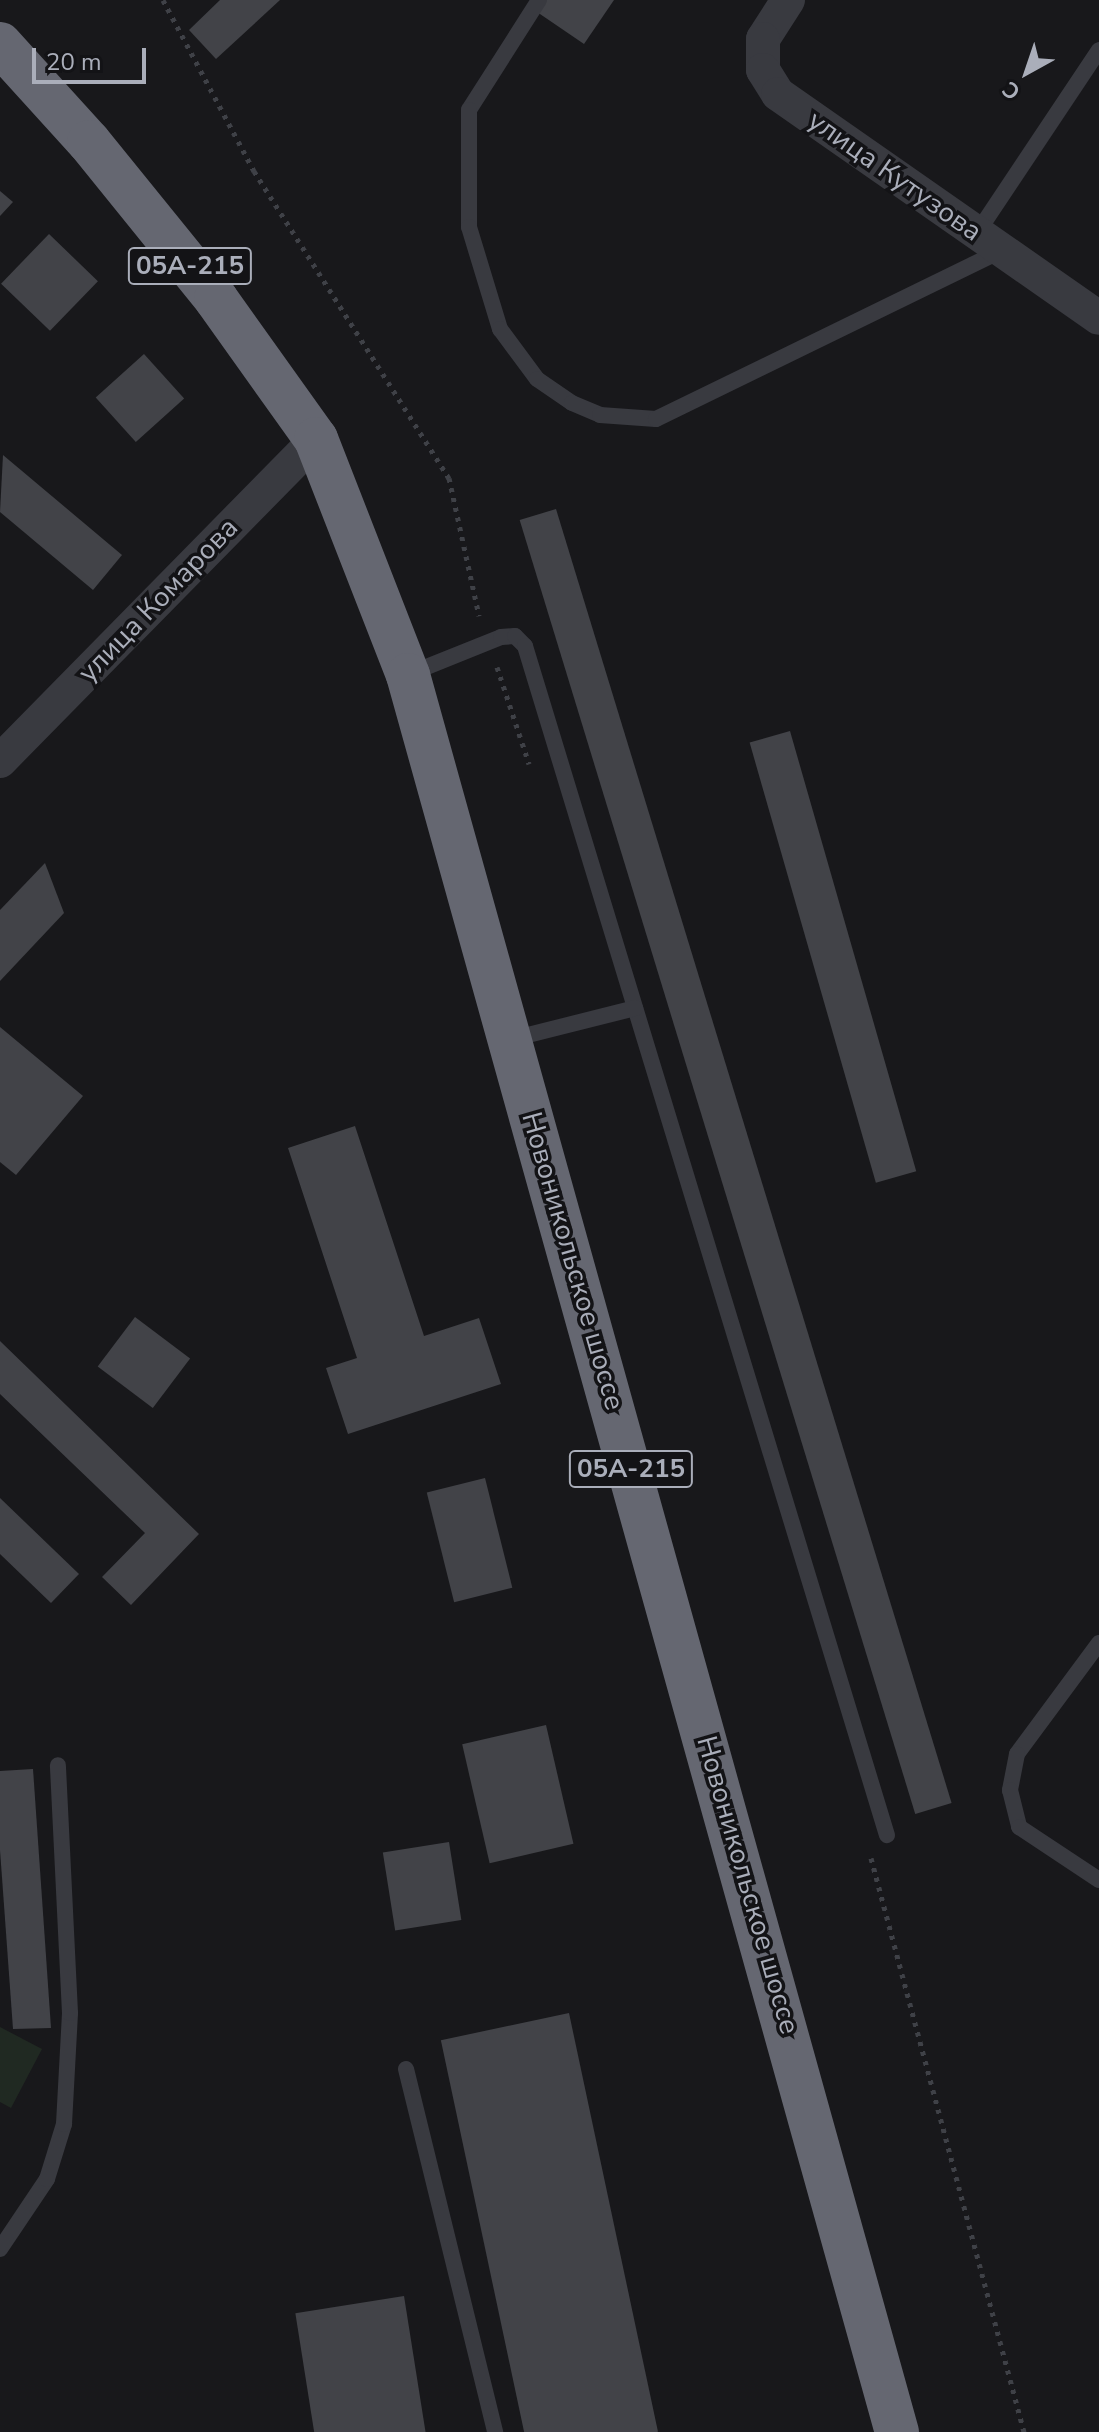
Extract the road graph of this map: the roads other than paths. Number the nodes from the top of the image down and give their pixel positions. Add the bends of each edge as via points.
1 (539, 0) edge
2 (788, 0) edge
3 (0, 44) edge
4 (1099, 50) edge
5 (990, 242) junction
6 (1099, 318) edge
7 (316, 439) junction
8 (408, 675) junction
9 (0, 761) edge
10 (635, 1008) junction
11 (511, 1039) junction
12 (1099, 1643) edge
13 (58, 1765) dead end
14 (887, 1835) dead end
15 (1099, 1880) edge
16 (406, 2069) dead end
17 (0, 2249) edge
18 (495, 2432) edge
19 (897, 2432) edge

1 - 5 lane via 469,110 469,227 500,329 537,379 572,403 600,415 656,419
2 - 5 street, улица Кутузова via 763,39 763,70 778,94
3 - 7 highway, 05А-215 via 89,142 206,287
4 - 5 lane
5 - 6 street, улица Кутузова
7 - 8 highway, Новоникольское шоссе / 05А-215
7 - 9 street, улица Комарова
8 - 10 lane via 488,642 515,636 525,646
8 - 11 highway, Новоникольское шоссе / 05А-215
10 - 11 lane
10 - 14 lane
11 - 19 highway, Новоникольское шоссе / 05А-215
12 - 15 lane via 1017,1754 1010,1790 1019,1827
13 - 17 lane via 70,2013 64,2124 47,2179
16 - 18 lane

